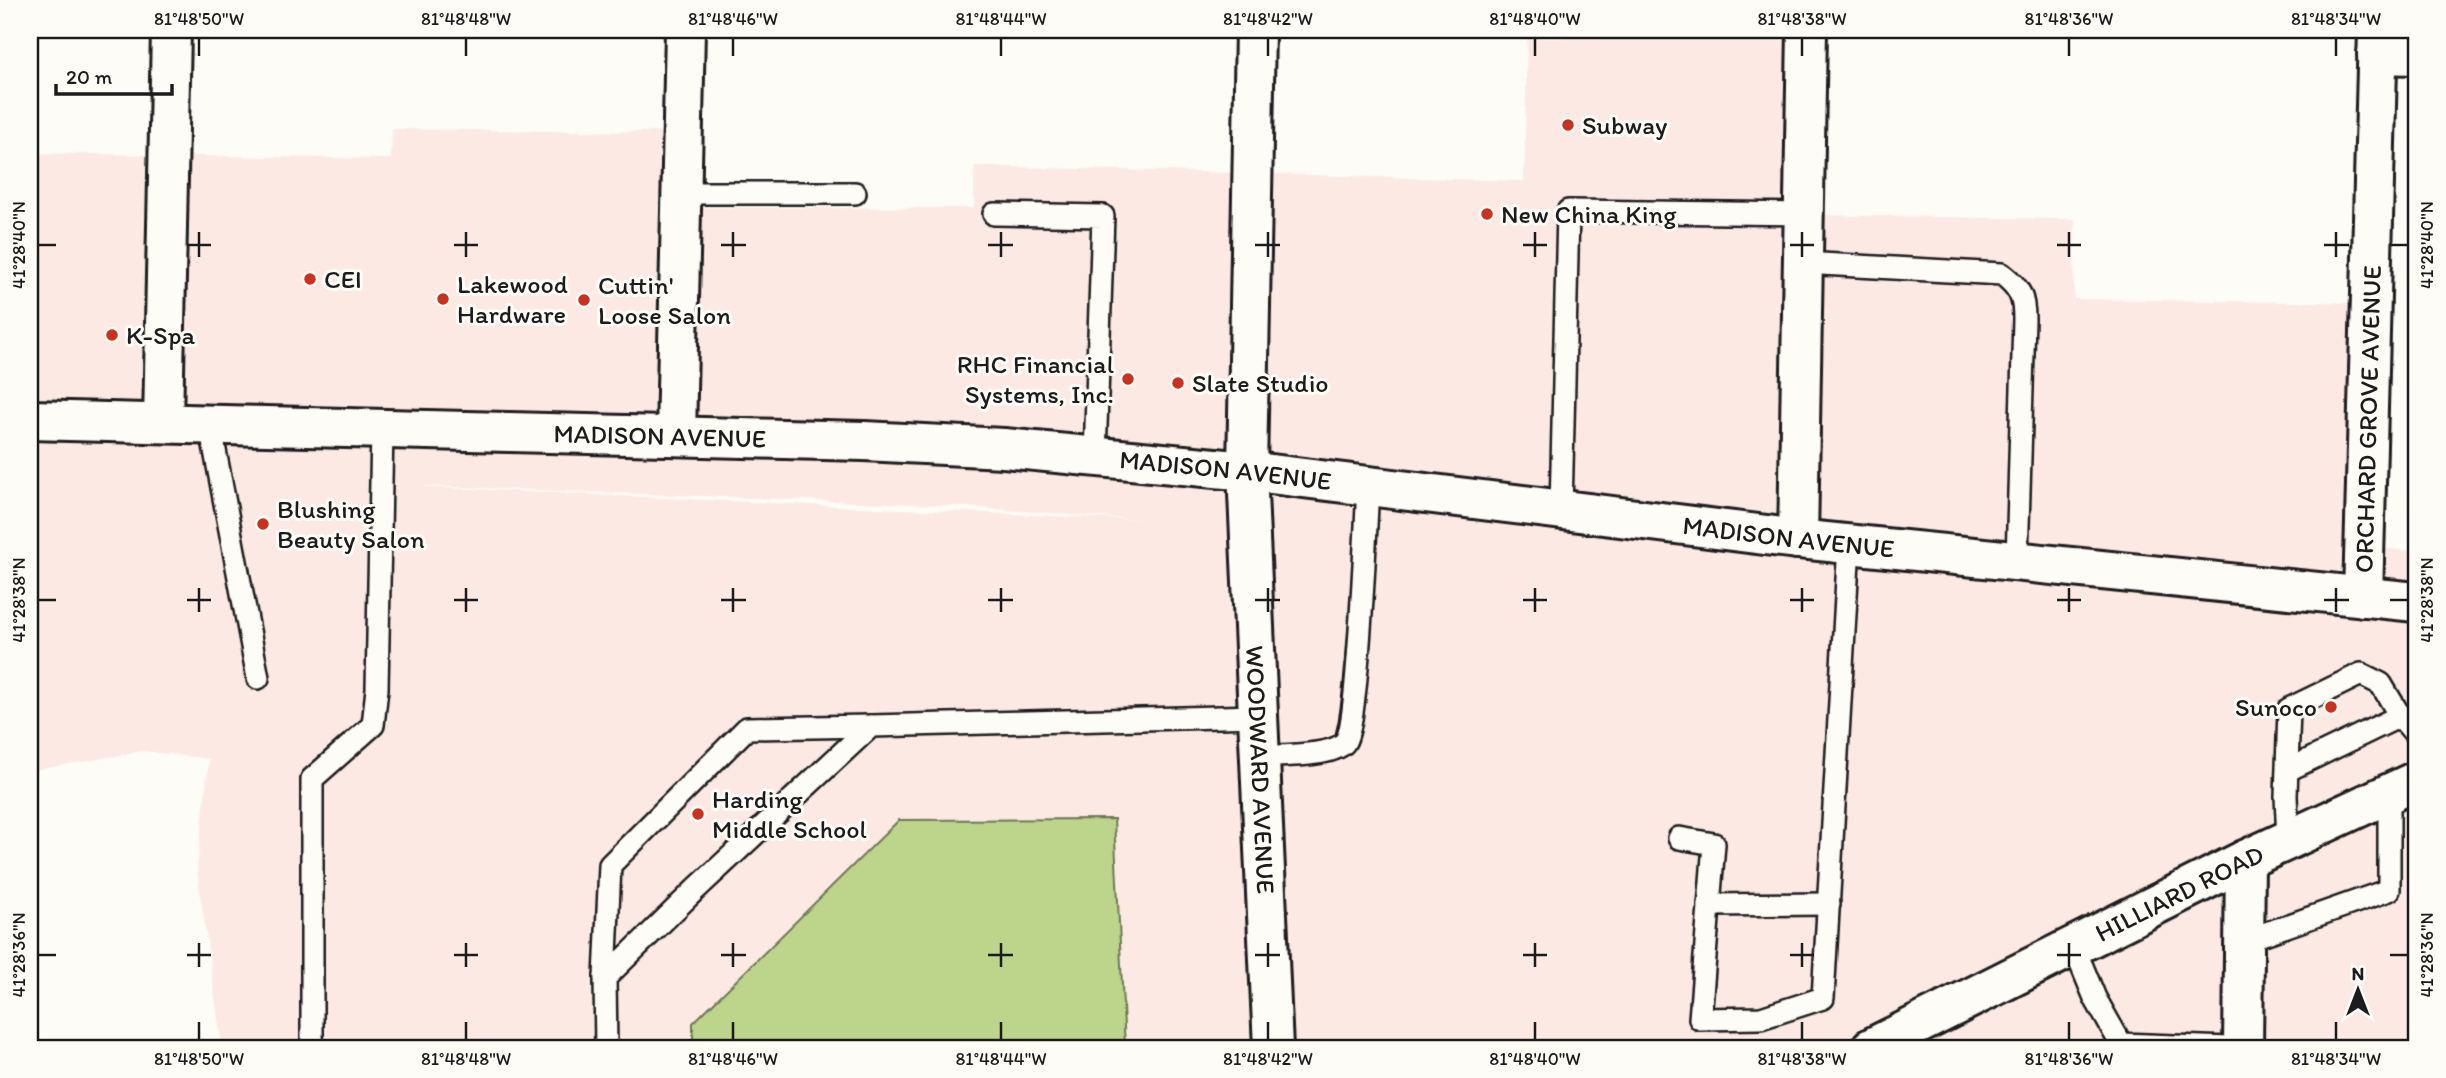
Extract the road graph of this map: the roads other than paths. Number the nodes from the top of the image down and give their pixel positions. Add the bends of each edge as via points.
1 (171, 30) edge
2 (685, 30) edge
3 (1255, 30) edge
4 (1807, 30) edge
5 (2378, 42) edge
6 (2416, 55) edge
7 (681, 193) junction
8 (855, 193) dead end
9 (994, 214) dead end
10 (1804, 214) junction
11 (1803, 263) junction
12 (30, 420) edge
13 (163, 423) junction
14 (210, 424) junction
15 (382, 429) junction
16 (676, 436) junction
17 (1095, 457) junction
18 (1247, 471) junction
19 (1368, 486) junction
20 (1561, 510) junction
21 (1798, 538) junction
22 (1849, 544) junction
23 (2017, 561) junction
24 (2362, 597) junction
25 (2416, 602) edge
26 (258, 678) dead end
27 (1258, 716) junction
28 (2400, 716) junction
29 (871, 726) junction
30 (2416, 735) edge
31 (1260, 757) junction
32 (2288, 770) junction
33 (2403, 788) edge
34 (1679, 838) dead end
35 (2288, 840) junction
36 (2245, 860) junction
37 (1829, 904) junction
38 (1709, 905) junction
39 (2244, 941) junction
40 (2074, 947) junction
41 (605, 978) junction
42 (312, 1048) edge
43 (606, 1048) edge
44 (1273, 1048) edge
45 (1871, 1048) edge
46 (2230, 1048) edge
47 (2243, 1048) edge

1 - 13 street
2 - 7 street
3 - 18 street, WOODWARD AVENUE
4 - 10 street
5 - 6 street
5 - 24 street, ORCHARD GROVE AVENUE
7 - 8 lane
7 - 16 street
9 - 17 lane via 1103,216
10 - 11 street
10 - 20 lane via 1568,211
11 - 21 street
11 - 23 lane via 2002,274 2015,284 2024,298
12 - 13 street, MADISON AVENUE
13 - 14 street, MADISON AVENUE
14 - 15 street, MADISON AVENUE
14 - 26 lane
15 - 16 street, MADISON AVENUE
15 - 42 lane via 373,725 312,779
16 - 17 street, MADISON AVENUE via 978,446
17 - 18 street, MADISON AVENUE
18 - 19 street, MADISON AVENUE
18 - 27 street, WOODWARD AVENUE
19 - 20 street, MADISON AVENUE
19 - 31 lane via 1352,718 1346,741 1334,751
20 - 21 street, MADISON AVENUE
21 - 22 street, MADISON AVENUE
22 - 23 street, MADISON AVENUE
22 - 37 lane
23 - 24 street, MADISON AVENUE
24 - 25 street, MADISON AVENUE
27 - 29 lane
27 - 31 street, WOODWARD AVENUE
28 - 30 lane
28 - 32 lane
28 - 32 lane via 2381,684 2361,674 2289,709
29 - 41 lane
29 - 41 lane via 747,729 610,865
31 - 44 street, WOODWARD AVENUE
32 - 35 lane
33 - 35 street, HILLIARD ROAD
33 - 39 lane via 2389,890
34 - 38 lane via 1714,844
35 - 36 street, HILLIARD ROAD
36 - 39 street
36 - 40 street, HILLIARD ROAD
37 - 38 lane
37 - 38 lane via 1824,998 1761,1018 1700,1019
39 - 47 street
40 - 45 street, HILLIARD ROAD
40 - 46 lane via 2121,1044
41 - 43 lane

